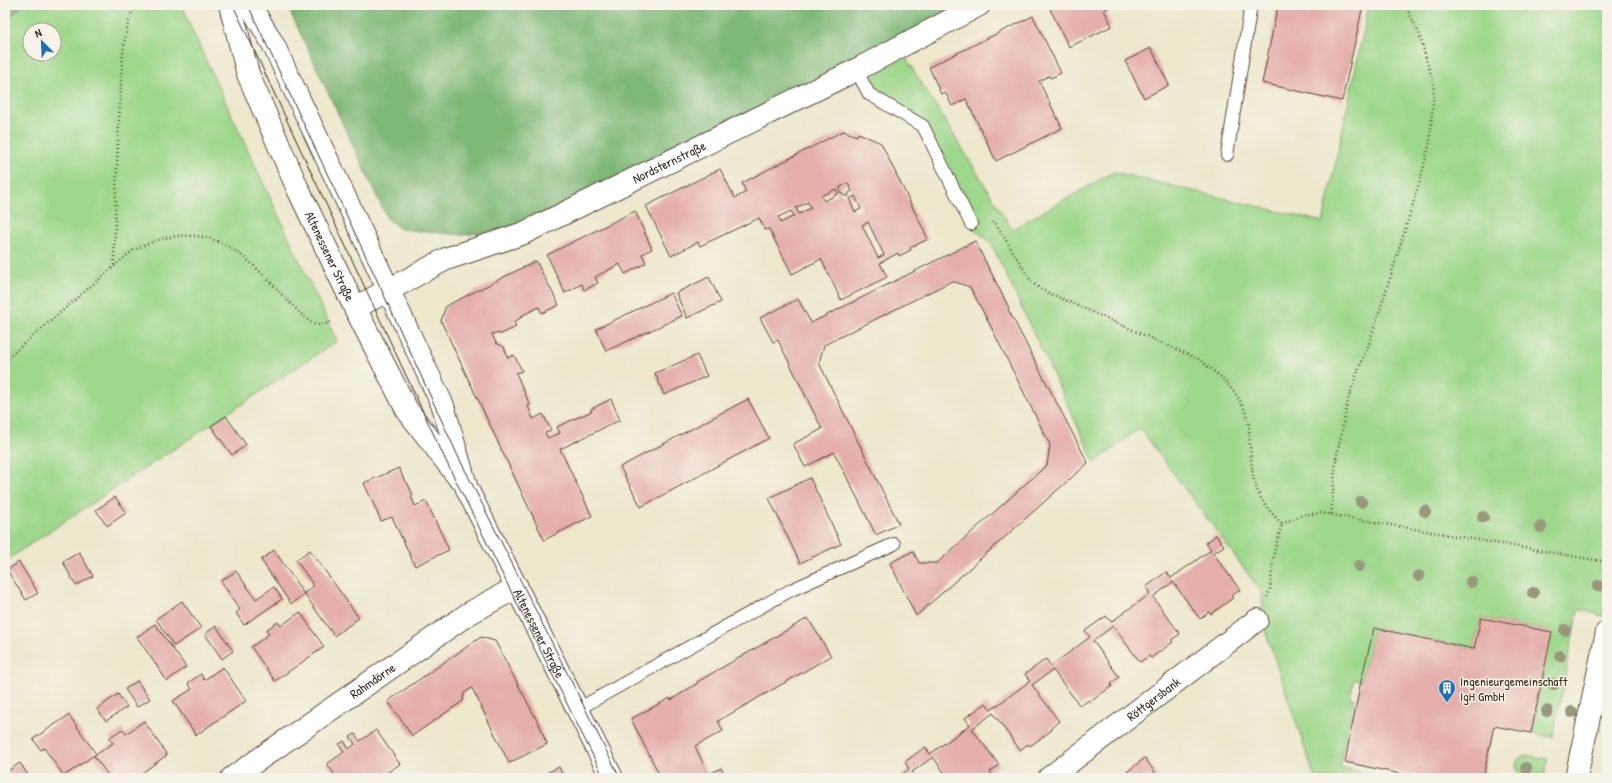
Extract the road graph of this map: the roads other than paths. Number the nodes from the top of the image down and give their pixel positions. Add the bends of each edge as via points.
1 (230, 5) edge
2 (250, 5) edge
3 (979, 5) edge
4 (1250, 5) edge
5 (856, 70) junction
6 (1227, 155) dead end
7 (971, 224) road end
8 (389, 289) junction
9 (355, 308) junction
10 (467, 489) junction
11 (894, 544) dead end
12 (517, 587) junction
13 (1257, 620) road end
14 (1607, 632) edge
15 (578, 709) junction
16 (232, 778) edge
17 (612, 778) edge
18 (1049, 778) edge
19 (1576, 778) edge

1 - 9 street, Altenessener Straße via 248,74 297,187
2 - 8 street, Altenessener Straße via 273,44
3 - 5 street, Nordsternstraße
4 - 6 lane
5 - 7 lane via 869,94 923,126
5 - 8 street, Nordsternstraße via 524,234 446,259
8 - 9 street, Nordsternstraße
8 - 10 street, Altenessener Straße via 443,406
9 - 10 street, Altenessener Straße via 408,410
10 - 12 street, Altenessener Straße
11 - 15 lane via 791,590
12 - 15 street, Altenessener Straße
12 - 16 street, Rahmdörne via 468,614
13 - 18 street, Röttgersbank
14 - 19 street
15 - 17 street, Altenessener Straße

